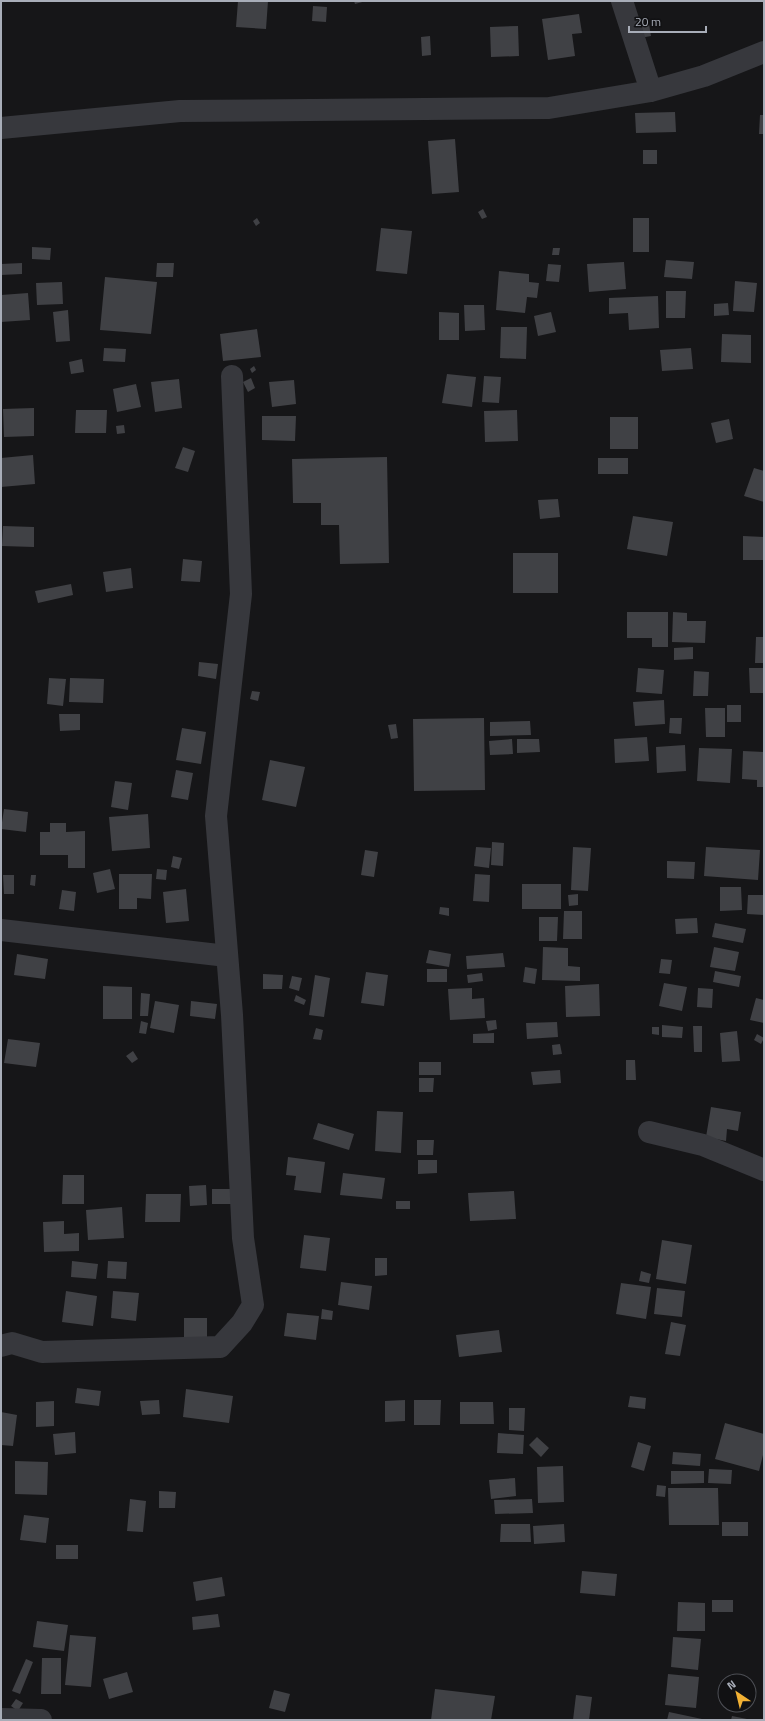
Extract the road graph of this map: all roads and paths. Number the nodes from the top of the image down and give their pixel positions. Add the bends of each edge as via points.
1 (622, 1) edge
2 (764, 52) edge
3 (652, 91) junction
4 (1, 128) edge
5 (232, 376) dead end
6 (1, 930) edge
7 (227, 956) junction
8 (649, 1132) dead end
9 (764, 1170) edge
10 (1, 1346) edge
11 (1, 1719) edge
12 (42, 1720) edge

1 - 3 street
2 - 3 street via 704,76
3 - 4 street via 549,108 180,111
5 - 7 street via 241,594 216,816
6 - 7 street
7 - 10 street via 243,1238 253,1305 242,1324 220,1347 42,1352 12,1343
8 - 9 street via 703,1145
11 - 12 street

